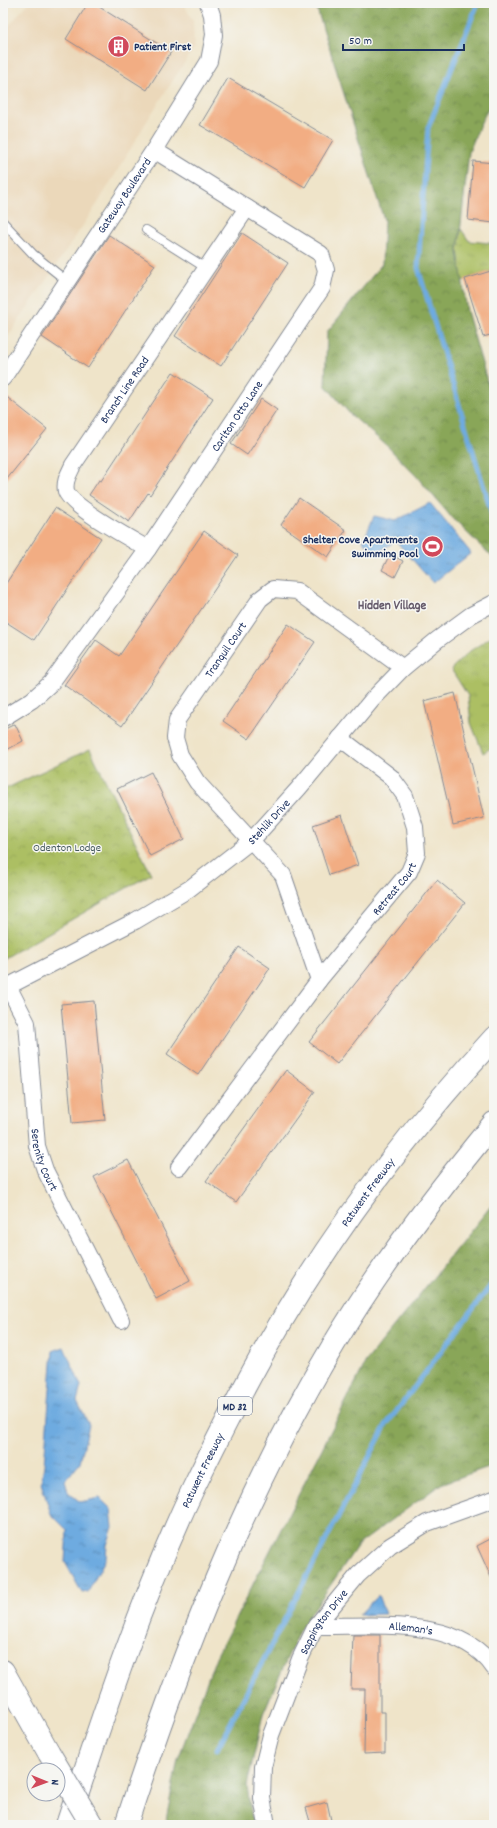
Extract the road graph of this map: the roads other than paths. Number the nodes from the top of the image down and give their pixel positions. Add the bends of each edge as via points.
1 (208, 3) edge
2 (154, 150) junction
3 (247, 208) junction
4 (3, 222) edge
5 (146, 230) dead end
6 (206, 268) junction
7 (68, 282) junction
8 (3, 378) edge
9 (148, 549) junction
10 (494, 602) edge
11 (403, 668) junction
12 (3, 718) edge
13 (340, 738) junction
14 (252, 840) junction
15 (319, 980) junction
16 (6, 987) edge
17 (494, 1038) edge
18 (494, 1123) edge
19 (179, 1167) dead end
20 (122, 1320) dead end
21 (494, 1499) edge
22 (316, 1626) junction
23 (494, 1668) edge
24 (3, 1671) edge
25 (67, 1825) edge
26 (92, 1825) edge
27 (126, 1825) edge
28 (267, 1825) edge

1 - 2 street, Gateway Boulevard via 214,35 209,61
2 - 3 street, Carlton Otto Lane
2 - 7 street, Gateway Boulevard
3 - 6 street, Branch Line Road
3 - 9 street, Carlton Otto Lane via 321,254 326,270 322,288
4 - 7 lane via 33,254
5 - 6 lane
6 - 9 street, Branch Line Road via 73,465 65,481 66,492 78,506
7 - 8 street, Gateway Boulevard
9 - 12 street, Carlton Otto Lane via 51,683 32,700
10 - 11 street, Stehlik Drive via 471,615
11 - 13 street, Stehlik Drive
11 - 14 street, Tranquil Court via 297,591 273,589 260,599 177,720 175,738 180,755 197,782
13 - 14 street, Stehlik Drive
13 - 15 street, Retreat Court via 391,777 405,796 415,827 416,853 410,872
14 - 15 street via 283,875
14 - 16 street, Stehlik Drive via 189,889 135,921
15 - 19 street, Retreat Court
16 - 20 street, Serenity Court via 27,1023 37,1146 45,1170
17 - 25 main road, Patuxent Freeway / MD 32 via 448,1088 391,1159 284,1317 242,1391 159,1567 124,1658
18 - 27 main road via 437,1194 380,1272 296,1411 245,1514 212,1590 175,1684
21 - 22 street, Sappington Drive via 427,1523 390,1546 358,1575
22 - 23 street, Alleman's via 414,1627 439,1632 475,1648
22 - 28 street, Sappington Drive via 300,1659 269,1741 263,1767 262,1798
24 - 26 main road, bridge

